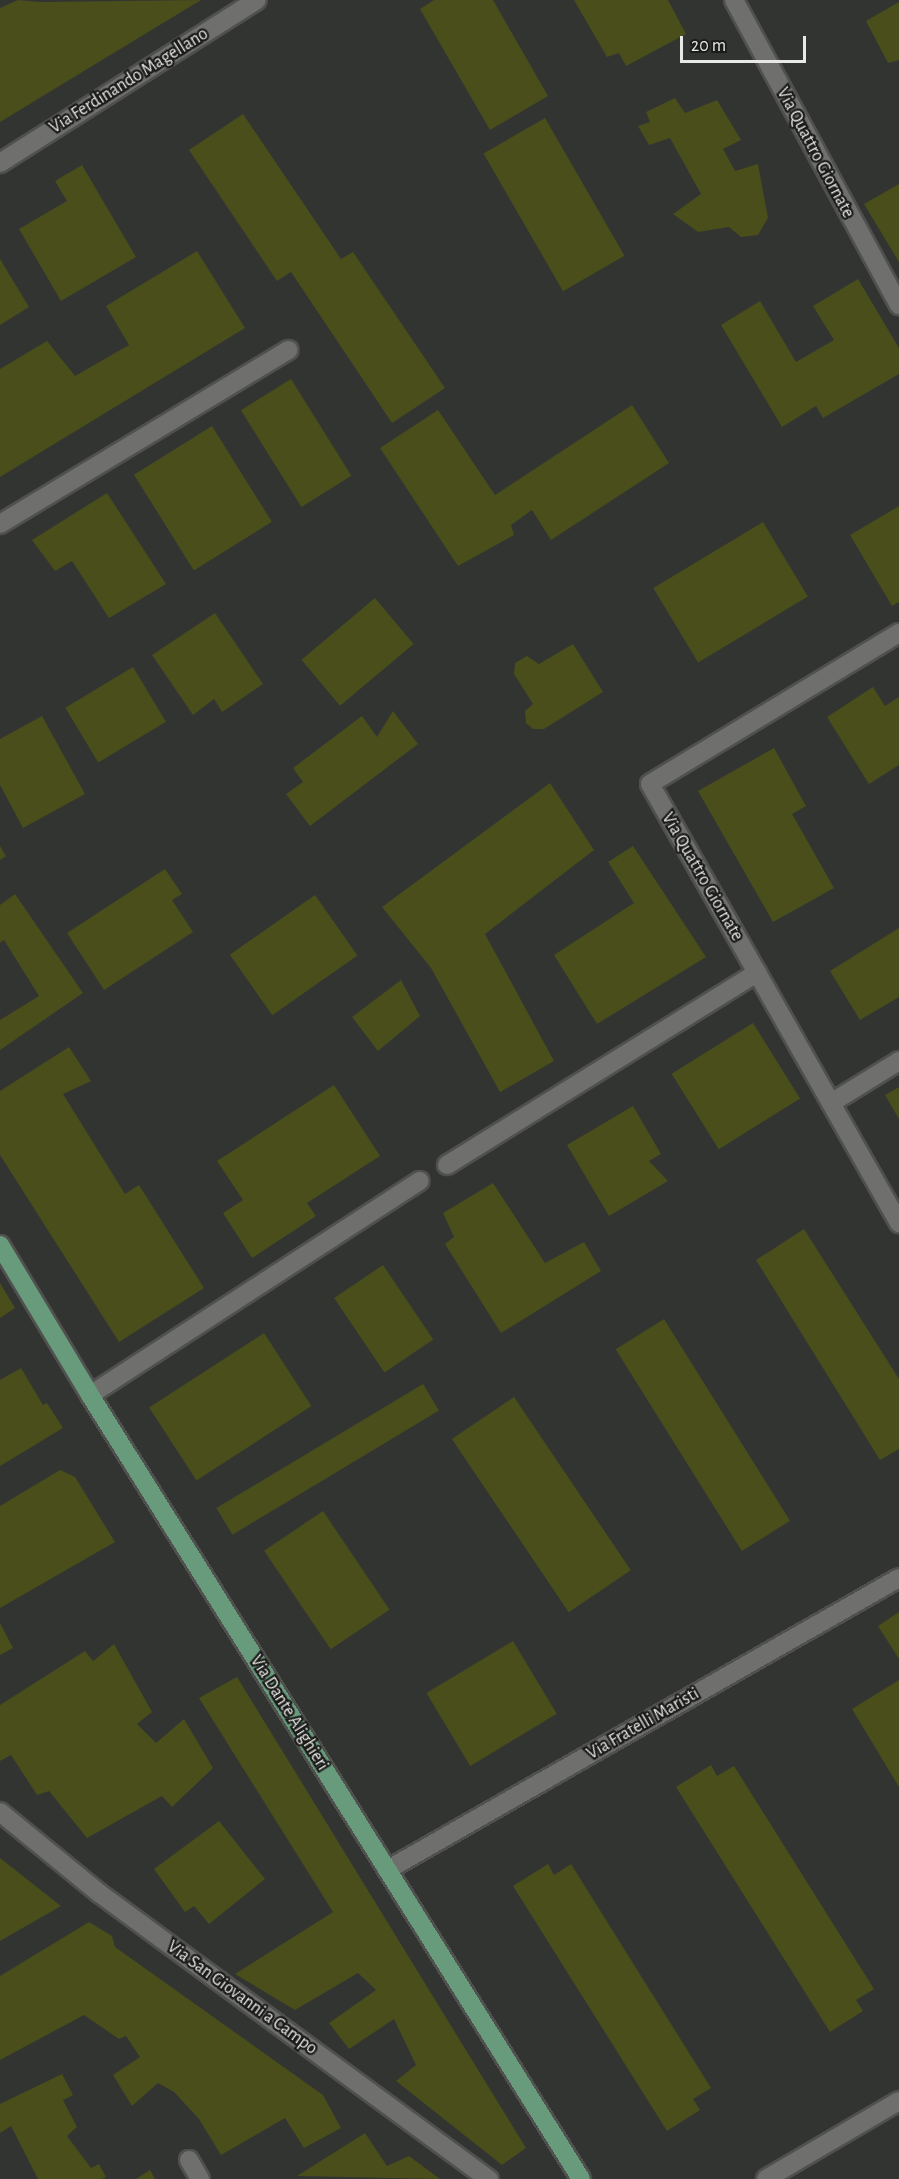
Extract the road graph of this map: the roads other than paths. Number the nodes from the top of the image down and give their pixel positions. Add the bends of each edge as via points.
1 (257, 0) edge
2 (734, 0) edge
3 (2, 157) edge
4 (899, 305) edge
5 (289, 350) dead end
6 (0, 524) edge
7 (899, 633) edge
8 (757, 973) junction
9 (899, 1061) edge
10 (831, 1103) junction
11 (447, 1165) dead end
12 (420, 1181) dead end
13 (899, 1223) edge
14 (0, 1245) edge
15 (90, 1395) junction
16 (899, 1578) edge
17 (0, 1812) edge
18 (387, 1870) junction
19 (899, 2101) edge
20 (189, 2160) dead end
21 (200, 2179) edge
22 (489, 2179) edge
23 (581, 2179) edge
24 (766, 2179) edge

1 - 3 street, Via Ferdinando Magellano
2 - 4 street, Via Quattro Giornate
5 - 6 street
7 - 8 street, Via Quattro Giornate via 650,784
8 - 10 street, Via Quattro Giornate
8 - 11 street
9 - 10 street
10 - 13 street, Via Quattro Giornate
12 - 15 street
14 - 15 main road, Via Dante Alighieri
15 - 18 main road, Via Dante Alighieri
16 - 18 street, Via Fratelli Maristi
17 - 22 street, Via San Giovanni a Campo via 99,1893
18 - 23 main road, Via Dante Alighieri
19 - 24 street
20 - 21 street

